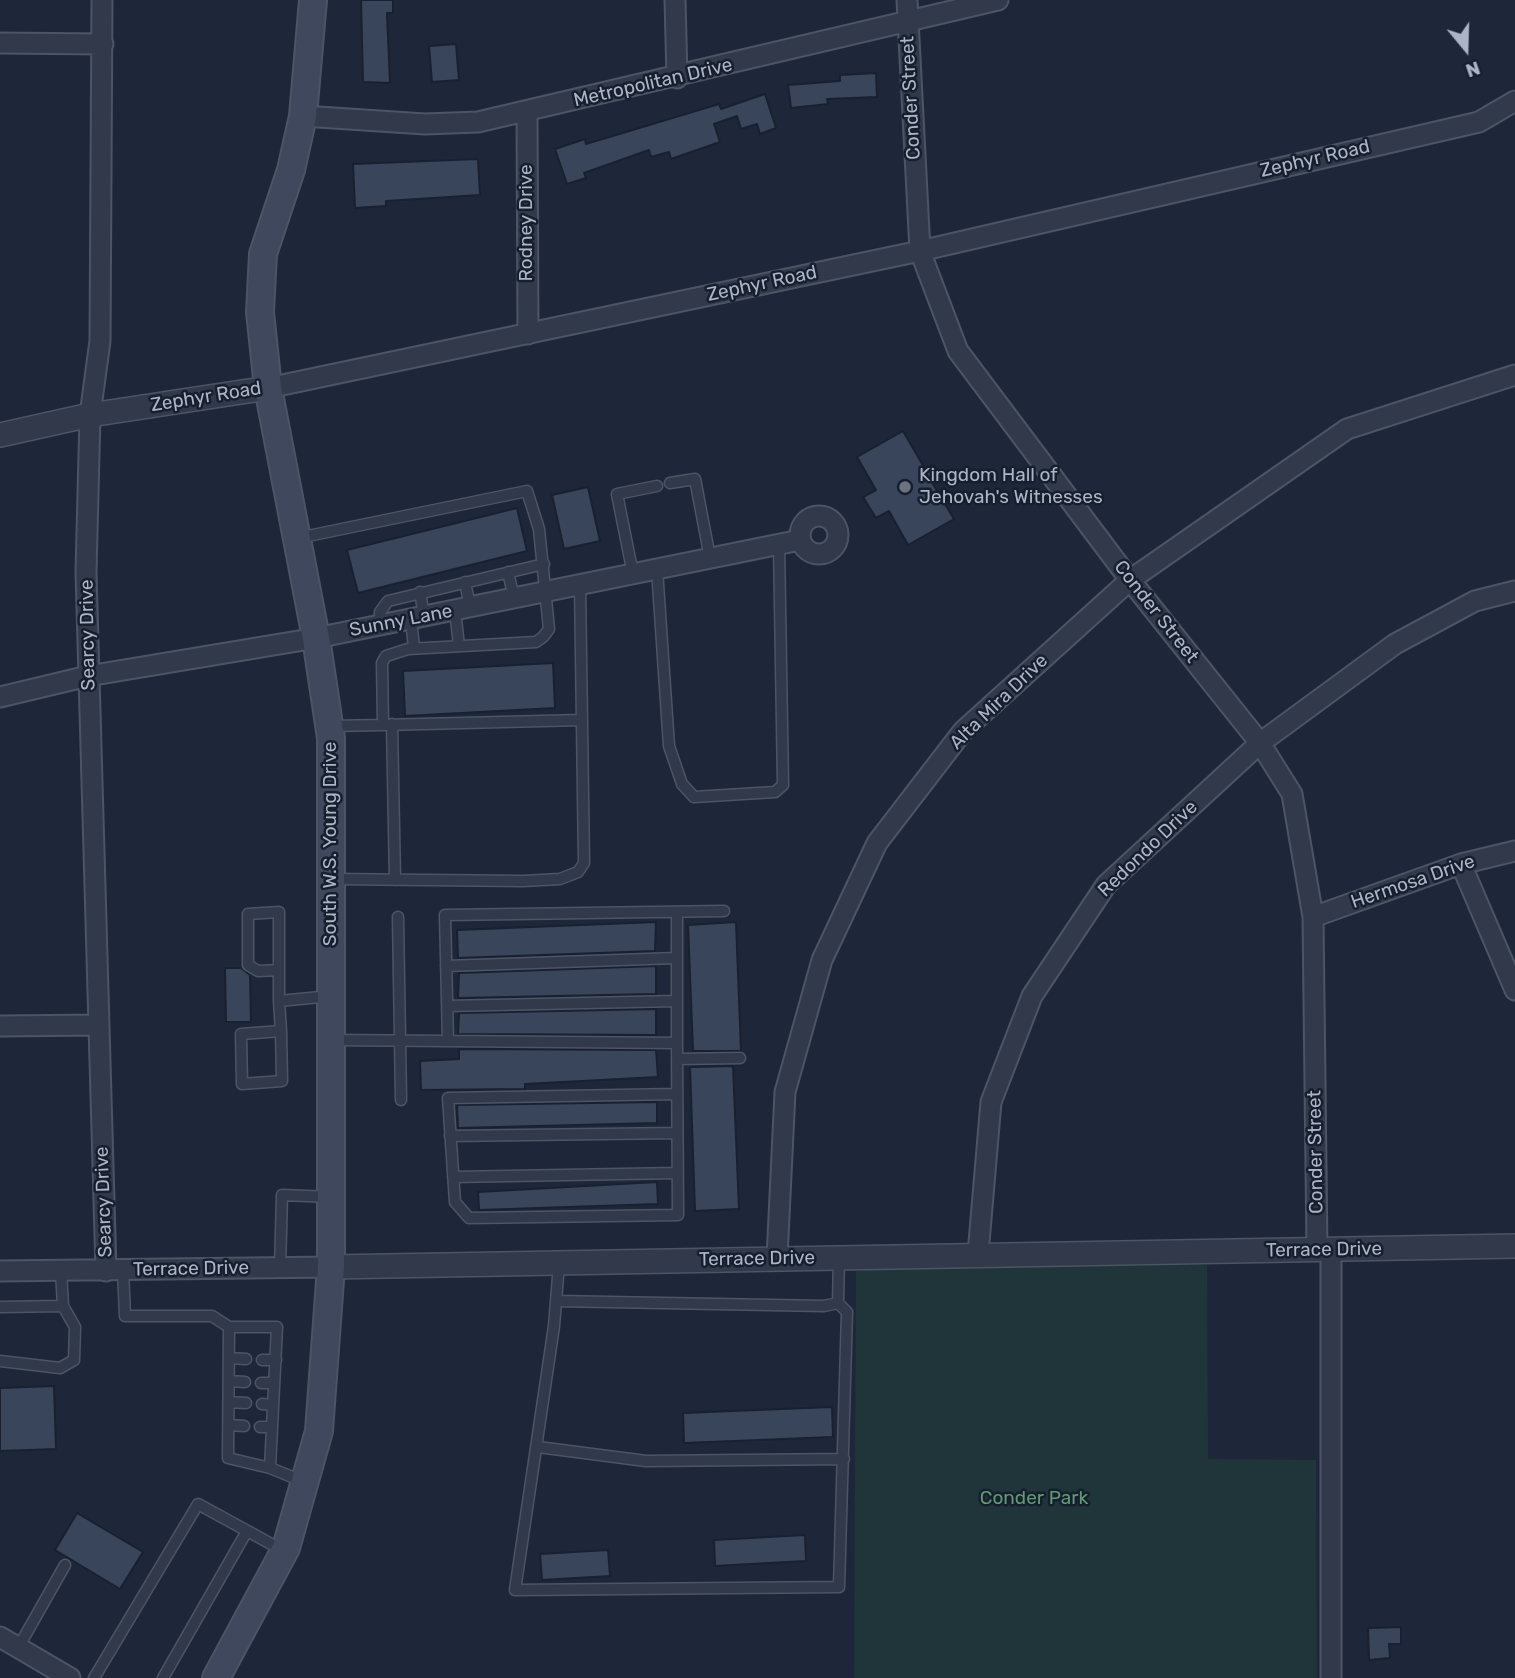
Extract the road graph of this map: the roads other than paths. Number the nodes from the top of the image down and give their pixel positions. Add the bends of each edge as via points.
1 (102, 0) edge
2 (313, 0) edge
3 (675, 0) edge
4 (907, 0) edge
5 (998, 0) edge
6 (907, 21) junction
7 (0, 43) edge
8 (103, 44) junction
9 (677, 78) junction
10 (1515, 101) edge
11 (527, 113) junction
12 (303, 116) junction
13 (920, 251) junction
14 (528, 334) junction
15 (1515, 375) edge
16 (268, 388) junction
17 (90, 415) junction
18 (0, 435) edge
19 (670, 484) dead end
20 (657, 486) dead end
21 (297, 538) junction
22 (800, 540) dead end
23 (779, 544) junction
24 (710, 558) junction
25 (544, 564) junction
26 (657, 569) junction
27 (508, 572) junction
28 (633, 574) junction
29 (1130, 580) junction
30 (465, 582) junction
31 (580, 585) junction
32 (1515, 591) edge
33 (420, 592) junction
34 (546, 592) junction
35 (514, 598) junction
36 (463, 609) junction
37 (417, 618) junction
38 (380, 625) junction
39 (316, 638) junction
40 (459, 646) junction
41 (414, 648) junction
42 (88, 676) junction
43 (0, 697) edge
44 (582, 720) junction
45 (388, 725) junction
46 (329, 726) junction
47 (1260, 743) junction
48 (1515, 851) edge
49 (1461, 864) junction
50 (331, 879) junction
51 (395, 880) junction
52 (724, 911) dead end
53 (677, 912) junction
54 (1312, 917) junction
55 (398, 918) dead end
56 (677, 958) junction
57 (446, 966) junction
58 (279, 970) junction
59 (1515, 990) edge
60 (331, 996) junction
61 (279, 1001) junction
62 (677, 1001) junction
63 (447, 1006) junction
64 (99, 1025) junction
65 (0, 1026) edge
66 (281, 1031) junction
67 (331, 1040) junction
68 (400, 1040) junction
69 (448, 1041) junction
70 (677, 1043) junction
71 (740, 1058) dead end
72 (677, 1059) junction
73 (677, 1094) junction
74 (401, 1100) dead end
75 (677, 1133) junction
76 (450, 1136) junction
77 (677, 1173) junction
78 (453, 1177) junction
79 (331, 1197) junction
80 (1515, 1246) edge
81 (1324, 1250) junction
82 (978, 1254) junction
83 (839, 1257) junction
84 (778, 1258) junction
85 (559, 1264) junction
86 (331, 1267) junction
87 (280, 1268) junction
88 (114, 1270) junction
89 (0, 1271) edge
90 (61, 1271) junction
91 (556, 1301) junction
92 (838, 1303) junction
93 (63, 1306) junction
94 (0, 1307) edge
95 (229, 1327) junction
96 (229, 1358) junction
97 (246, 1359) dead end
98 (262, 1360) dead end
99 (275, 1360) junction
100 (0, 1361) edge
101 (229, 1381) junction
102 (245, 1382) dead end
103 (261, 1382) dead end
104 (274, 1383) junction
105 (229, 1402) junction
106 (246, 1403) dead end
107 (262, 1404) dead end
108 (273, 1405) junction
109 (229, 1425) junction
110 (244, 1426) dead end
111 (260, 1427) dead end
112 (272, 1427) junction
113 (538, 1447) junction
114 (844, 1459) junction
115 (270, 1468) junction
116 (305, 1482) junction
117 (247, 1531) junction
118 (285, 1551) junction
119 (65, 1565) dead end
120 (0, 1637) edge
121 (18, 1648) junction
122 (64, 1676) edge
123 (222, 1676) edge
124 (94, 1678) edge
125 (163, 1678) edge
126 (1331, 1678) edge

1 - 8 street, Searcy Drive
2 - 12 main road, South W.S. Young Drive
3 - 9 street
4 - 6 street, Conder Street
5 - 6 street, Metropolitan Drive
6 - 9 street, Metropolitan Drive
6 - 13 street, Conder Street
7 - 8 street
8 - 17 street, Searcy Drive via 100,341
9 - 11 street, Metropolitan Drive
10 - 13 street, Zephyr Road via 1479,122
11 - 12 street, Metropolitan Drive via 478,122 425,124
11 - 14 street, Rodney Drive
12 - 16 main road, South W.S. Young Drive via 291,170 263,254 260,312
13 - 14 street, Zephyr Road
13 - 29 street, Conder Street via 958,351
14 - 16 street, Zephyr Road
15 - 29 street, Alta Mira Drive via 1347,429
16 - 17 street, Zephyr Road
16 - 21 main road, South W.S. Young Drive
17 - 18 street, Zephyr Road
17 - 42 street, Searcy Drive
19 - 24 lane via 695,480
20 - 28 lane via 617,494
21 - 25 lane via 527,491
21 - 39 main road, South W.S. Young Drive
22 - 23 street, Sunny Lane
23 - 24 street, Sunny Lane
23 - 26 lane via 783,785 775,792 694,796 682,784 669,746
24 - 26 street, Sunny Lane
25 - 27 lane
25 - 34 lane
26 - 28 street, Sunny Lane
27 - 30 lane
27 - 35 lane
28 - 31 street, Sunny Lane
29 - 47 street, Conder Street
29 - 84 street, Alta Mira Drive via 963,731 877,843 822,960 785,1092
30 - 33 lane
30 - 36 lane
31 - 34 street, Sunny Lane
31 - 44 lane
32 - 47 street, Redondo Drive via 1475,600 1395,644
33 - 37 lane
33 - 38 lane via 388,601 380,612
34 - 35 street, Sunny Lane
34 - 40 lane via 549,629 536,642
35 - 36 street, Sunny Lane
36 - 37 street, Sunny Lane
36 - 40 lane
37 - 38 street, Sunny Lane
37 - 41 lane
38 - 39 street, Sunny Lane
39 - 42 street, Sunny Lane
39 - 46 main road, South W.S. Young Drive
40 - 41 lane
41 - 45 lane via 386,656 382,663
42 - 43 street, Sunny Lane
42 - 64 street, Searcy Drive
44 - 45 lane
44 - 51 lane via 584,863 579,872 559,879
45 - 46 lane
45 - 51 lane
46 - 50 main road, South W.S. Young Drive
47 - 54 street, Conder Street via 1292,794
47 - 82 street, Redondo Drive via 1105,885 1032,996 991,1102
48 - 49 street, Hermosa Drive
49 - 54 street, Hermosa Drive
49 - 59 street
50 - 51 lane
50 - 60 main road, South W.S. Young Drive
52 - 53 lane
53 - 56 lane
53 - 57 lane via 445,915
54 - 81 street, Conder Street
55 - 68 lane
56 - 57 lane
56 - 62 lane
57 - 63 lane
58 - 58 lane via 279,912 248,914 248,965 258,971
58 - 61 lane
60 - 61 lane
60 - 67 main road, South W.S. Young Drive
61 - 66 lane
62 - 63 lane
62 - 70 lane
63 - 69 lane
64 - 65 street
64 - 88 street, Searcy Drive
66 - 66 lane via 282,1081 243,1084 241,1034
67 - 68 lane
67 - 79 main road, South W.S. Young Drive
68 - 69 lane
68 - 74 lane
69 - 70 lane
70 - 72 lane
71 - 72 lane
72 - 73 lane
73 - 75 lane
73 - 76 lane via 448,1098
75 - 76 lane
75 - 77 lane
76 - 78 lane
77 - 78 lane
77 - 78 lane via 678,1215 650,1216 469,1218 455,1202
79 - 86 main road, South W.S. Young Drive
79 - 87 lane via 282,1195
80 - 81 street, Terrace Drive
81 - 82 street, Terrace Drive
81 - 126 street, Conder Street
82 - 83 street, Terrace Drive
83 - 84 street, Terrace Drive
83 - 92 lane
84 - 85 street, Terrace Drive
85 - 86 street, Terrace Drive
85 - 91 lane
86 - 87 street, Terrace Drive
86 - 116 main road, South W.S. Young Drive via 320,1431
87 - 88 street, Terrace Drive
88 - 90 street, Terrace Drive
88 - 95 lane via 125,1316 212,1316
89 - 90 street, Terrace Drive
90 - 93 lane
91 - 92 lane
91 - 113 lane
92 - 114 lane via 847,1312
93 - 94 lane
93 - 100 lane via 75,1327 71,1363 60,1368
95 - 96 lane
95 - 99 lane via 277,1327
96 - 97 lane
96 - 101 lane
98 - 99 lane
99 - 104 lane
101 - 102 lane
101 - 105 lane
103 - 104 lane
104 - 108 lane
105 - 106 lane
105 - 109 lane
107 - 108 lane
108 - 112 lane
109 - 110 lane
109 - 115 lane via 228,1458
111 - 112 lane
112 - 115 lane
113 - 114 lane via 646,1461
113 - 114 lane via 515,1590 839,1587
115 - 116 lane
116 - 118 main road, South W.S. Young Drive
117 - 118 lane
117 - 124 lane via 198,1504
117 - 125 lane
118 - 123 main road, South W.S. Young Drive
119 - 121 lane
120 - 121 street
121 - 122 street

